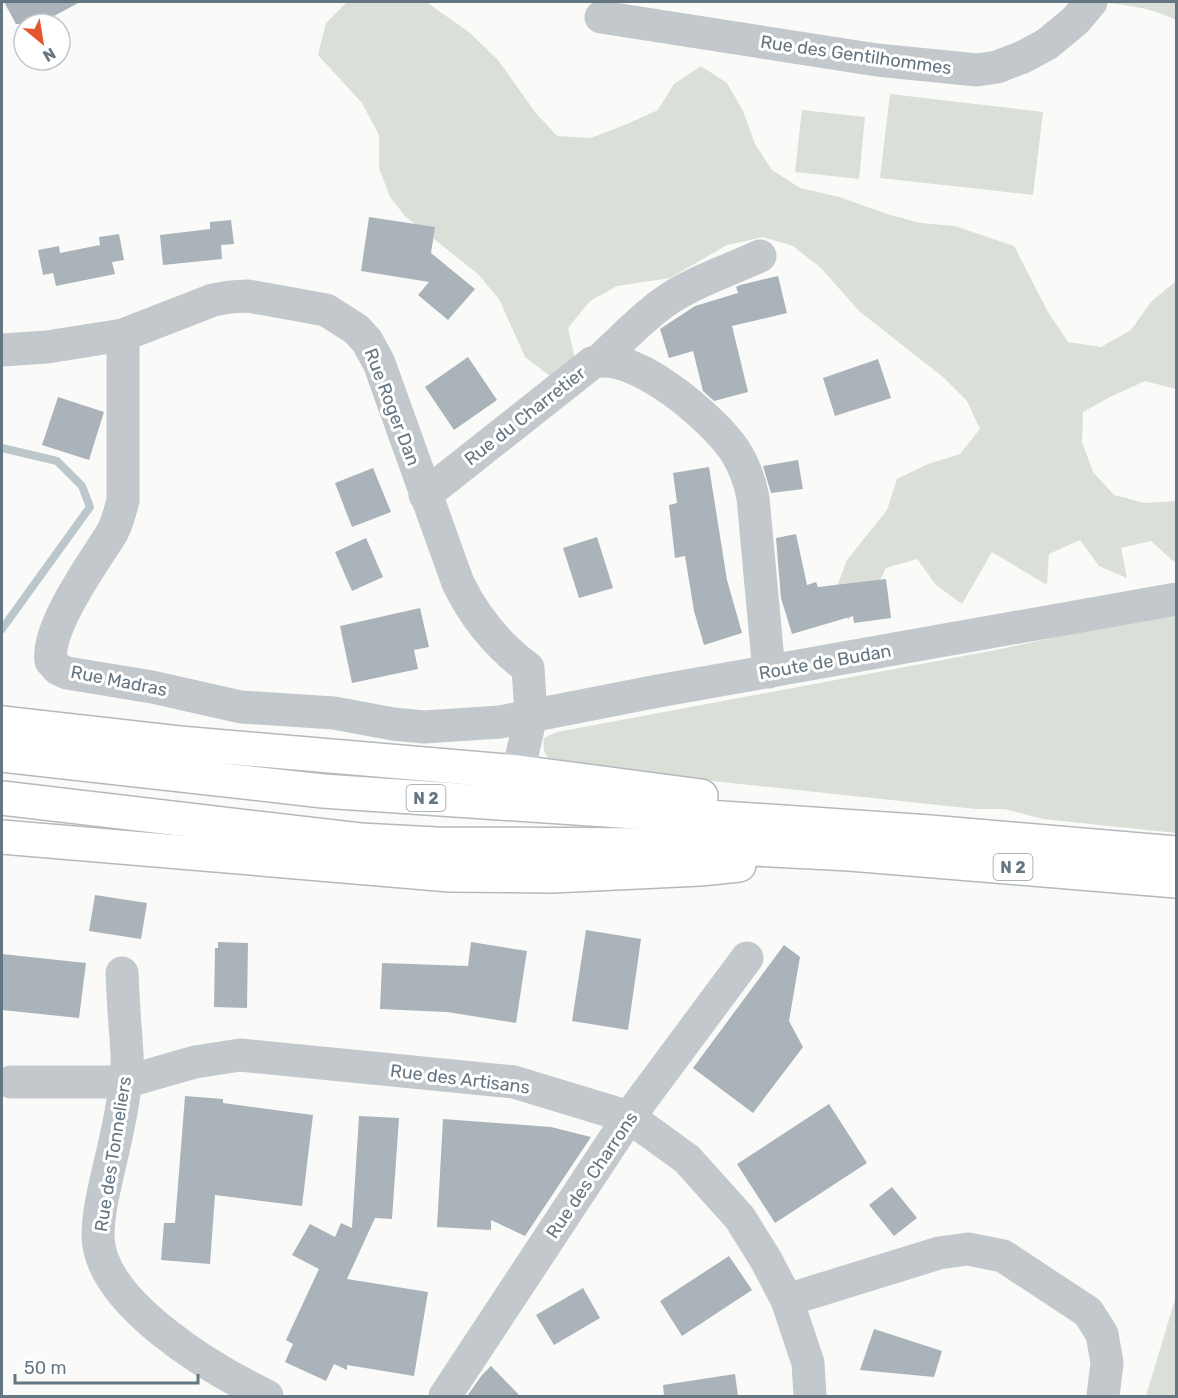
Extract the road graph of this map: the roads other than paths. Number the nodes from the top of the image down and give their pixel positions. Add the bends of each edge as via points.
1 (1091, 2) edge
2 (672, 15) edge
3 (601, 16) dead end
4 (760, 256) dead end
5 (123, 335) junction
6 (2, 350) edge
7 (601, 359) junction
8 (425, 495) junction
9 (1176, 599) edge
10 (769, 672) junction
11 (531, 716) junction
12 (2, 723) edge
13 (2, 755) edge
14 (518, 772) junction
15 (2, 798) edge
16 (2, 837) edge
17 (851, 840) junction
18 (1176, 853) edge
19 (1176, 881) edge
20 (747, 958) dead end
21 (122, 974) dead end
22 (11, 1082) dead end
23 (125, 1082) junction
24 (629, 1117) junction
25 (787, 1300) junction
26 (267, 1396) edge
27 (445, 1396) edge
28 (810, 1396) edge
29 (1103, 1396) edge

1 - 2 street, Rue des Gentilhommes via 1047,44 997,67 977,70 877,60
2 - 3 street, Rue des Gentilhommes
4 - 7 street via 664,302
5 - 6 street, Rue Roger Dan
5 - 8 street, Rue Roger Dan via 230,297 248,296 326,310 356,329 371,348
5 - 11 street, Rue Madras via 123,501 117,524 77,587 51,644 51,662 58,669 241,707 334,713 424,727 475,725
7 - 8 street, Rue du Charretier via 579,371
7 - 10 street, Rue du Charretier via 635,368 667,388 709,421 735,452 751,485
8 - 11 street, Rue Roger Dan via 467,602 487,630 528,668
9 - 10 street, Route de Budan
10 - 11 street, Route de Budan
11 - 14 street
12 - 14 highway via 179,743
13 - 17 highway, N 2 via 323,791
14 - 17 highway via 805,810
15 - 17 highway, N 2 via 360,840 436,844 674,845
16 - 17 highway via 461,875 552,876 700,869
17 - 18 highway, N 2 via 1025,839
17 - 19 highway, N 2
20 - 24 street, Rue des Charrons
21 - 23 street, Rue des Tonneliers via 128,1062
22 - 23 street, Rue des Artisans
23 - 24 street, Rue des Artisans via 195,1062 240,1055 514,1082
23 - 26 street, Rue des Tonneliers via 101,1204 98,1237 103,1263 122,1292 180,1346 232,1380
24 - 25 street, Rue des Artisans via 687,1159 715,1188 740,1218
24 - 27 street, Rue des Charrons
25 - 28 street, Rue des Artisans via 808,1362
25 - 29 street via 939,1253 968,1249 1003,1256 1088,1312 1102,1334 1107,1363

